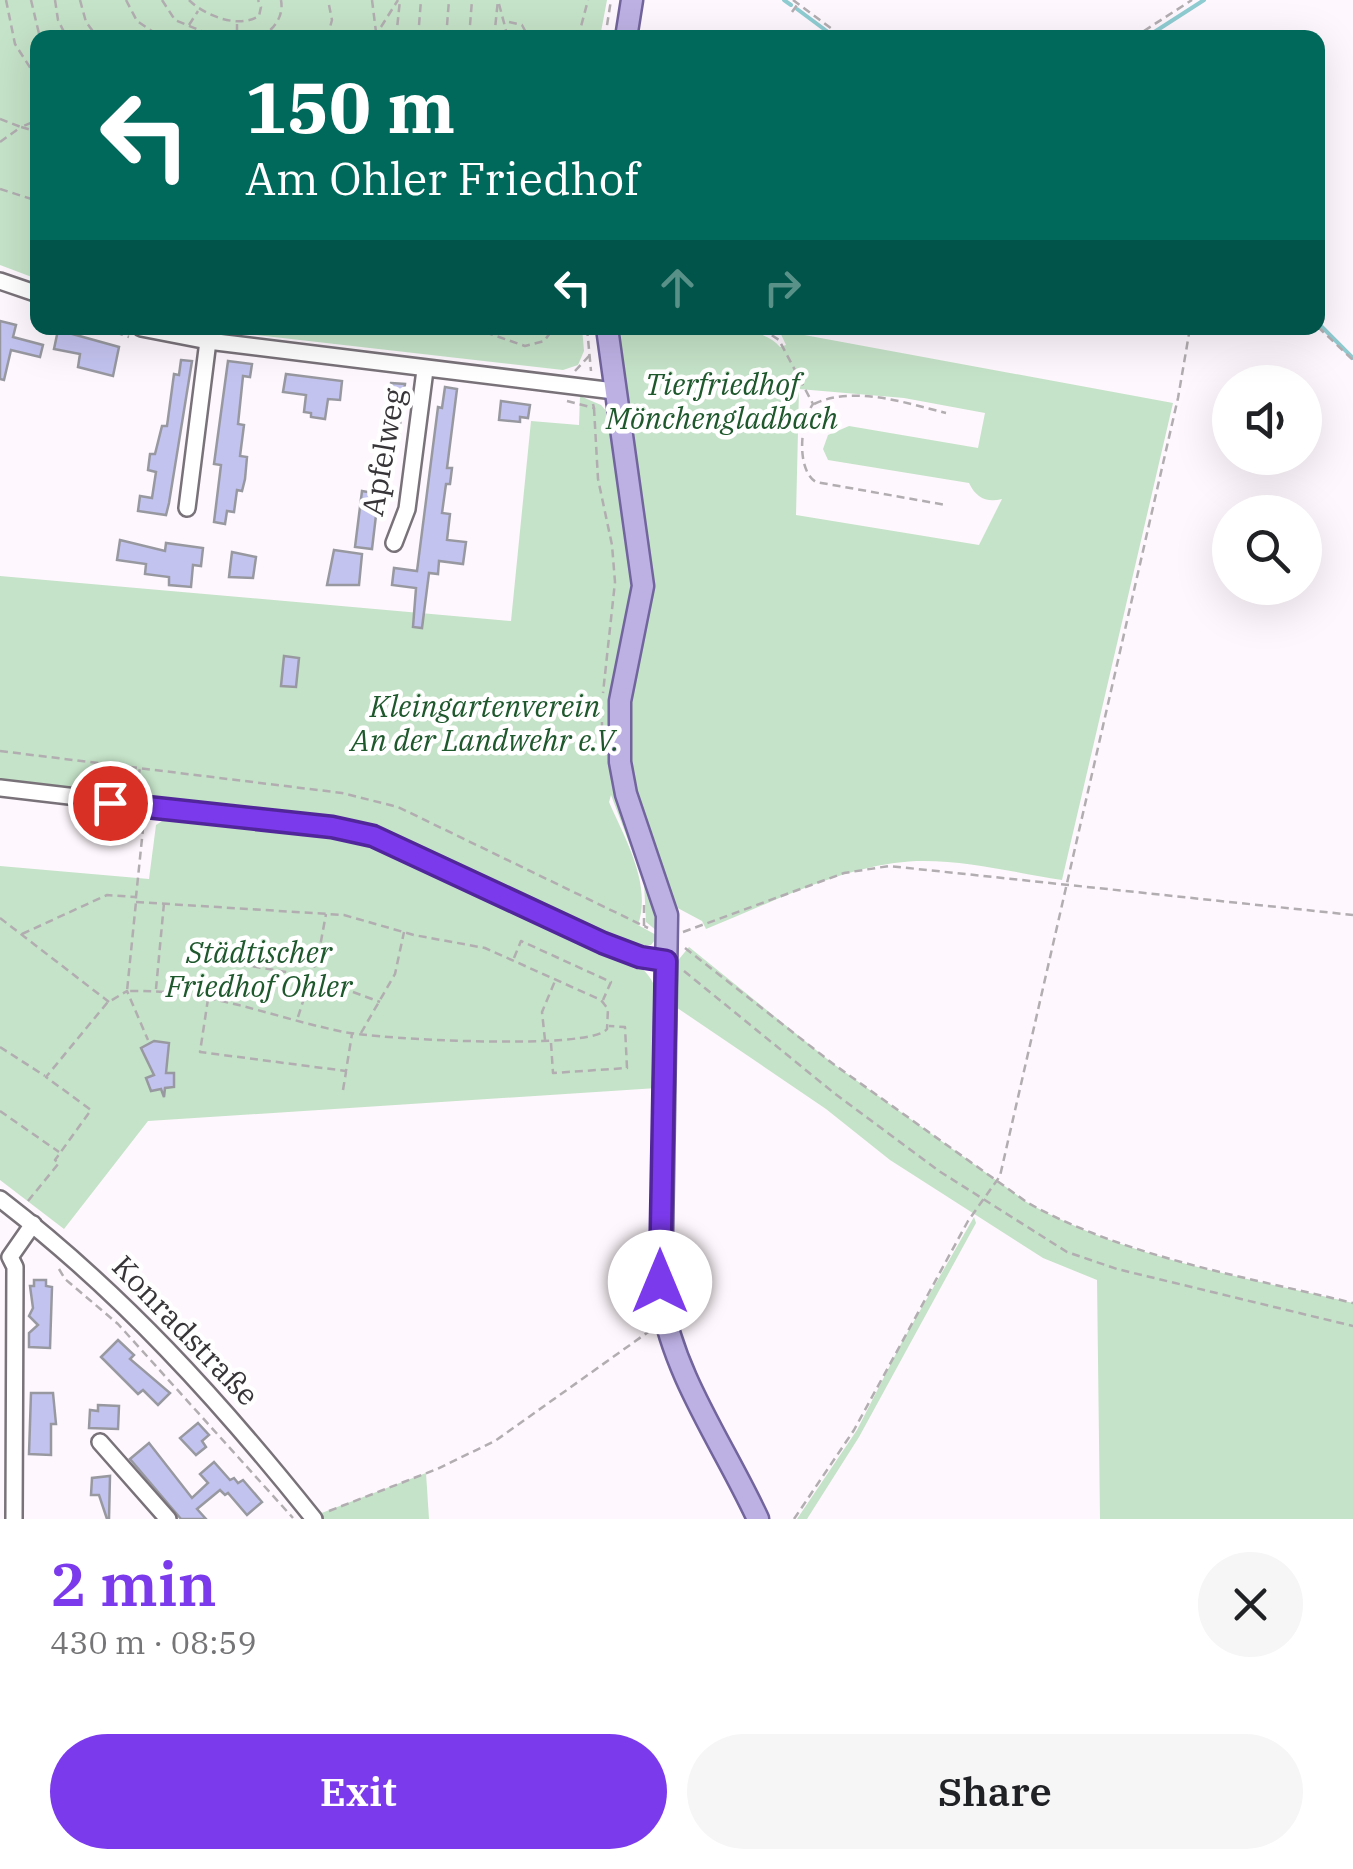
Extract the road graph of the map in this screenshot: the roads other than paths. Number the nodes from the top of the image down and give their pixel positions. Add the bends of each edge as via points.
1 (632, 0) edge
2 (627, 30) edge
3 (0, 281) edge
4 (30, 291) edge
5 (178, 335) edge
6 (608, 335) edge
7 (208, 341) junction
8 (426, 370) junction
9 (614, 391) junction
10 (187, 508) dead end
11 (394, 543) dead end
12 (0, 788) edge
13 (666, 961) junction
14 (0, 1199) edge
15 (33, 1224) junction
16 (5, 1256) edge
17 (100, 1442) dead end
18 (14, 1519) edge
19 (168, 1519) edge
20 (312, 1519) edge
21 (758, 1519) edge

1 - 2 main road
3 - 4 street
5 - 7 street
6 - 9 main road
7 - 8 street
7 - 10 street
8 - 9 street
8 - 11 street, Apfelweg via 407,509
9 - 13 main road via 643,586 620,701 620,762 664,900
12 - 13 street via 373,836 603,943
13 - 21 main road via 660,1267 665,1320
14 - 15 street, Konradstraße
15 - 16 street
15 - 20 street, Konradstraße via 197,1378
16 - 18 street via 15,1267
17 - 19 street

